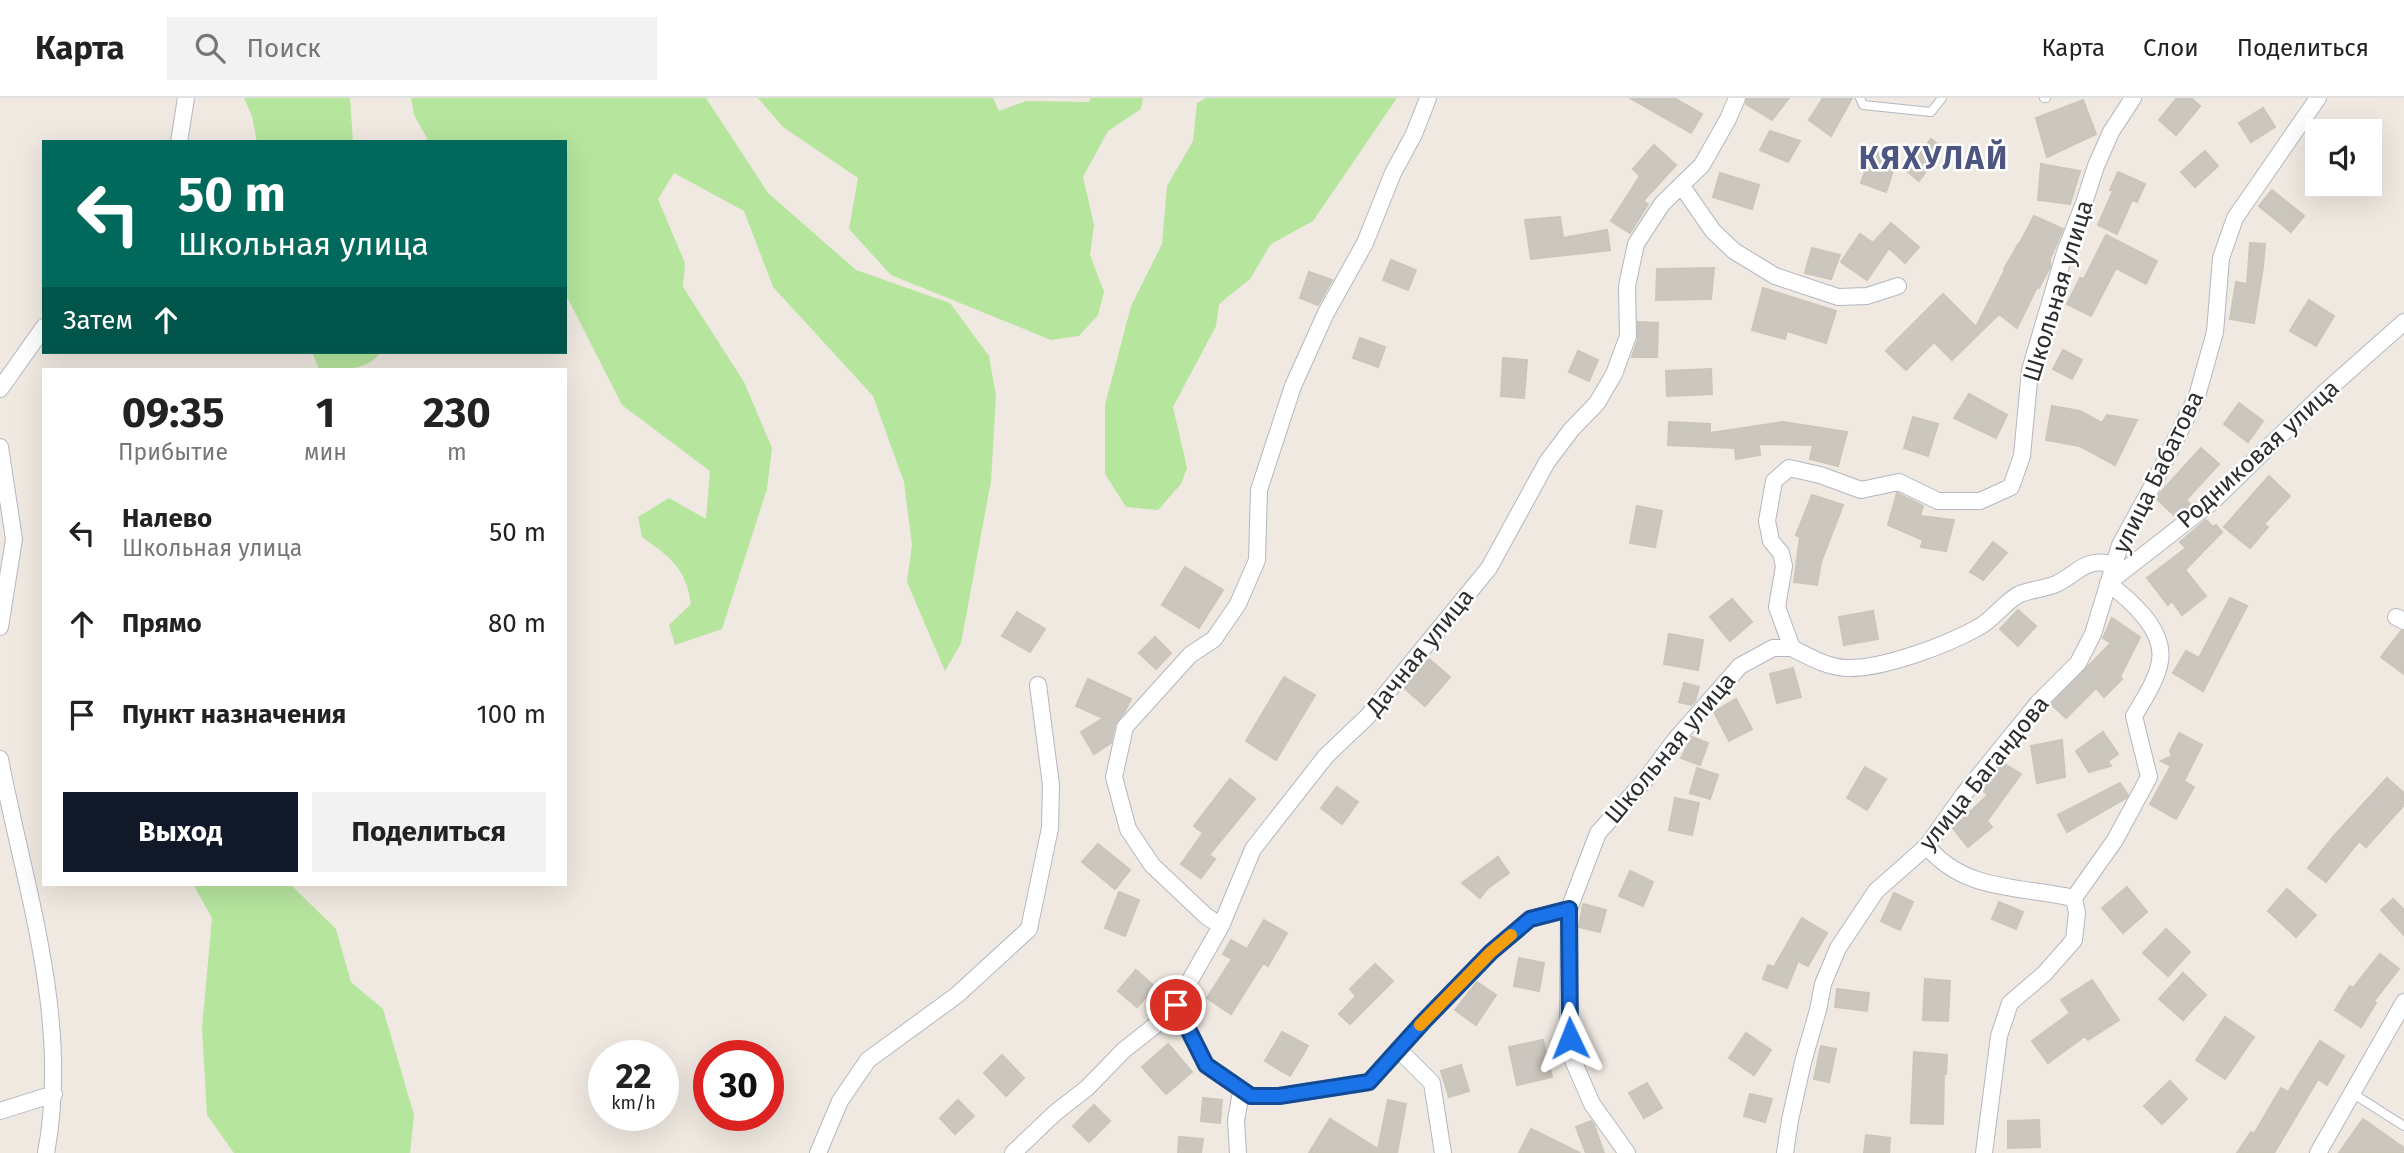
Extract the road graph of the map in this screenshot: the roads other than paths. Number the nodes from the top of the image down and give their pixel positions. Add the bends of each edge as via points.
1 (186, 98) edge
2 (1428, 98) edge
3 (1737, 98) edge
4 (1860, 98) edge
5 (1942, 98) edge
6 (2133, 98) edge
7 (2318, 98) edge
8 (179, 140) edge
9 (1681, 185) junction
10 (1898, 286) dead end
11 (2404, 322) edge
12 (42, 330) edge
13 (0, 389) edge
14 (0, 447) edge
15 (2114, 564) junction
16 (2108, 583) junction
17 (0, 627) edge
18 (1793, 648) junction
19 (1038, 685) dead end
20 (0, 759) edge
21 (1927, 846) junction
22 (2074, 898) junction
23 (1569, 909) junction
24 (1221, 926) junction
25 (2404, 1002) edge
26 (1176, 1005) junction
27 (1398, 1049) junction
28 (1241, 1091) junction
29 (2352, 1093) junction
30 (54, 1094) junction
31 (0, 1111) edge
32 (2404, 1125) edge
33 (46, 1153) edge
34 (818, 1153) edge
35 (1013, 1153) edge
36 (1238, 1153) edge
37 (1443, 1153) edge
38 (1627, 1153) edge
39 (1786, 1153) edge
40 (1984, 1153) edge
41 (2318, 1153) edge

1 - 8 street
2 - 24 street via 1365,243 1293,386 1259,490 1257,560 1238,604 1214,639 1190,655 1125,727 1114,777 1128,829 1152,865
3 - 9 street, Дачная улица via 1702,165
4 - 5 lane via 1863,104 1931,112
6 - 18 street, Школьная улица via 2111,132 2065,252 2030,370 2022,456 2011,487 1980,501 1938,501 1899,482 1861,490 1789,468 1773,481 1767,521 1784,566 1777,607
7 - 15 street, улица Бабатова via 2235,218 2221,258 2215,332 2197,396
9 - 10 street via 1713,231 1734,251 1774,276 1838,297 1867,296
9 - 24 street, Дачная улица via 1662,204 1636,244 1627,286 1628,336 1597,403 1547,462 1489,568 1367,717 1326,756 1253,849
11 - 16 street, Родниковая улица via 2212,502
12 - 13 street
14 - 17 street via 14,539
15 - 16 street, улица Бабатова
15 - 18 street via 2098,561 2077,569 2056,584 2019,594 1980,627 1880,664 1847,668 1819,663
16 - 21 street, улица Багандова via 2093,634 2078,663 2038,703
16 - 22 street via 2134,604 2155,631 2161,660 2134,716 2149,777 2115,840
18 - 23 street, Школьная улица via 1773,648 1740,666 1675,740 1598,833
19 - 34 street via 1051,785 1050,828 1029,929 957,995 868,1060 840,1101
20 - 30 street via 43,964
21 - 22 street via 1940,862 1985,884
21 - 39 street, улица Багандова via 1876,891 1838,948 1823,984 1803,1062
22 - 40 street via 2074,940 2010,1003 1999,1036
23 - 27 street via 1530,919 1491,952
23 - 38 street via 1572,1058 1592,1104
24 - 26 street, Дачная улица
25 - 29 street
26 - 28 street via 1206,1065
26 - 35 street, Дачная улица
27 - 28 street via 1369,1082 1279,1096 1251,1096
27 - 37 street via 1432,1083
28 - 36 street via 1236,1121
29 - 32 lane
29 - 41 street
30 - 31 street
30 - 33 street

